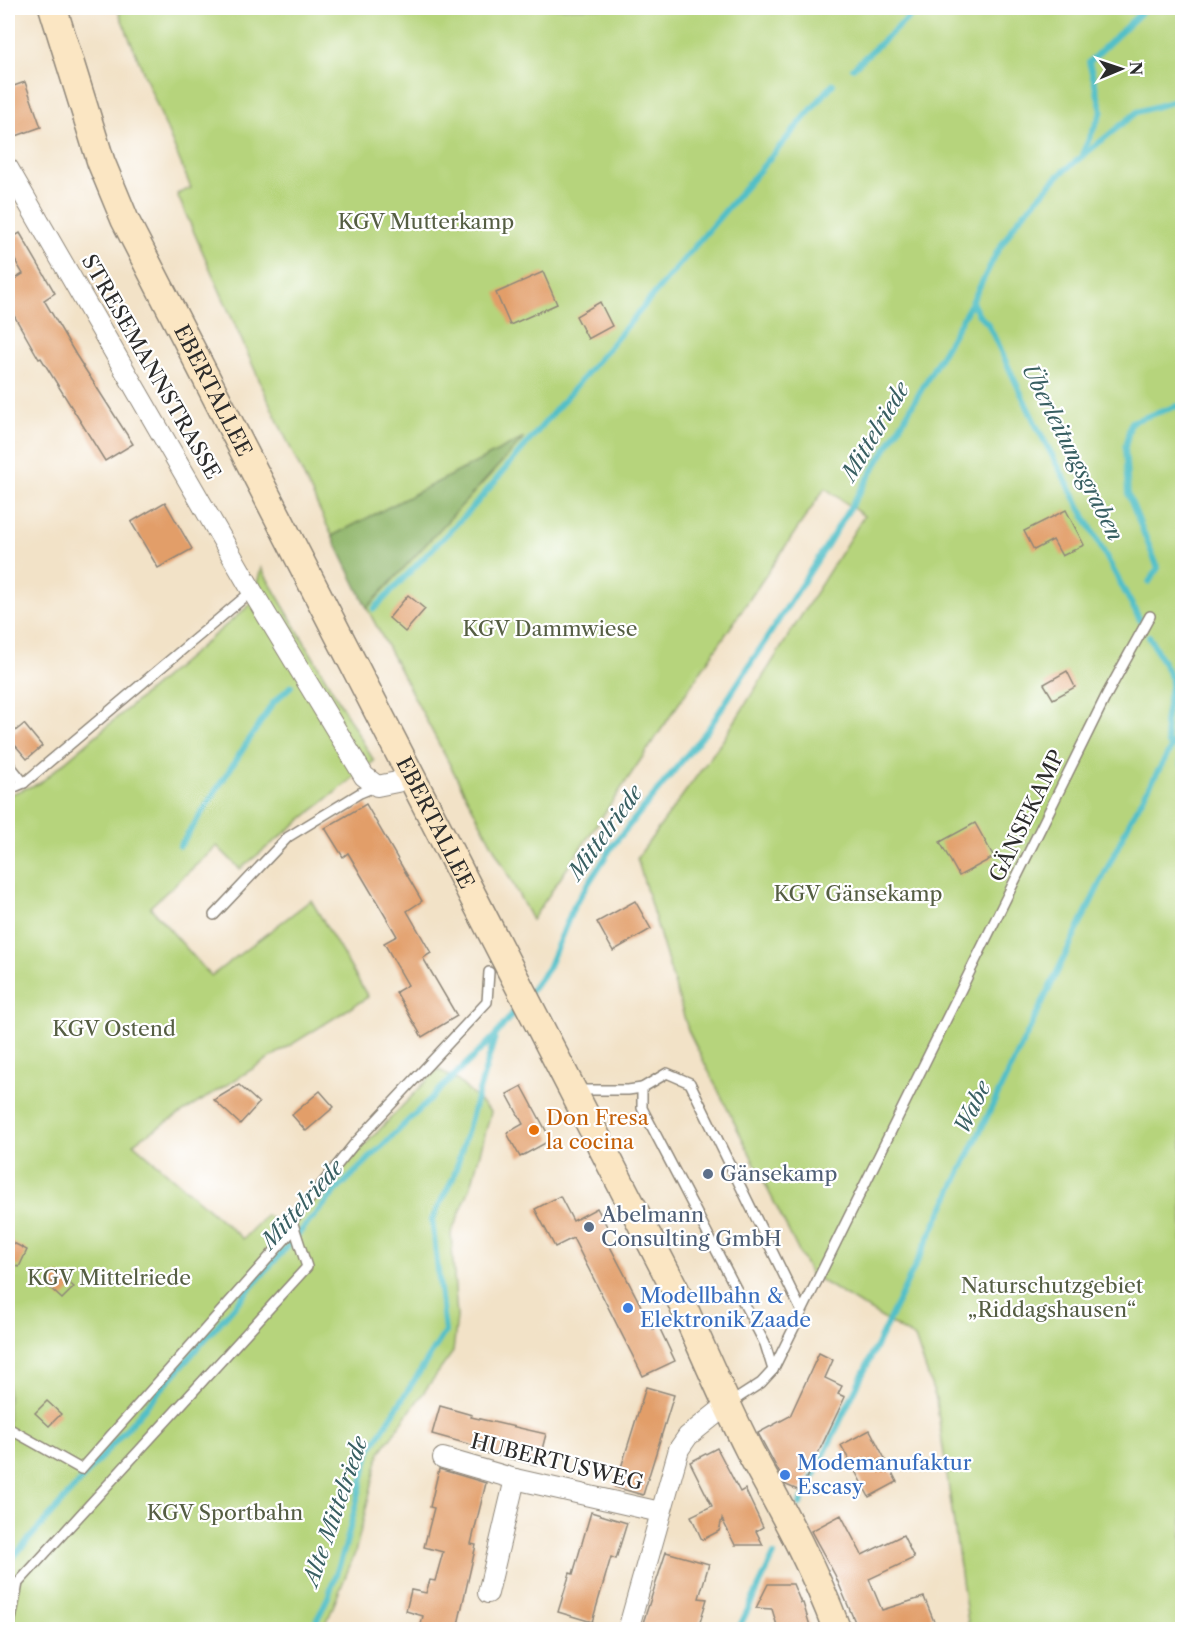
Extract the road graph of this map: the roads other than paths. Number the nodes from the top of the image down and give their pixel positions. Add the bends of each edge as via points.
1 (52, 8) edge
2 (8, 168) edge
3 (252, 591) junction
4 (1150, 616) dead end
5 (8, 763) edge
6 (410, 772) junction
7 (24, 783) junction
8 (377, 786) junction
9 (8, 790) edge
10 (214, 915) dead end
11 (489, 972) dead end
12 (642, 1088) junction
13 (573, 1090) junction
14 (294, 1229) junction
15 (801, 1310) junction
16 (773, 1370) junction
17 (728, 1404) junction
18 (8, 1428) edge
19 (443, 1458) dead end
20 (515, 1479) junction
21 (660, 1512) junction
22 (488, 1593) dead end
23 (9, 1629) edge
24 (627, 1629) edge
25 (837, 1629) edge

1 - 6 main road, EBERTALLEE via 101,162 125,220
2 - 3 street, STRESEMANNSTRASSE
3 - 7 lane
3 - 8 street, STRESEMANNSTRASSE via 364,776
4 - 15 lane, GÄNSEKAMP via 1107,694
5 - 7 lane
6 - 8 street via 397,782
6 - 13 main road, EBERTALLEE
7 - 9 lane
8 - 10 lane via 288,837
11 - 14 lane via 487,1002 355,1143 292,1221
12 - 13 lane
12 - 15 lane via 667,1072 690,1083
12 - 16 lane via 642,1108 765,1344
13 - 17 main road, EBERTALLEE via 681,1301
14 - 18 lane via 81,1469
14 - 23 lane via 307,1267 18,1583
15 - 16 lane, GÄNSEKAMP
16 - 17 lane, GÄNSEKAMP via 761,1383
17 - 21 street via 688,1436 679,1449
17 - 25 main road, EBERTALLEE via 801,1546
19 - 20 street, HUBERTUSWEG
20 - 21 street, HUBERTUSWEG
20 - 22 street
21 - 24 street

